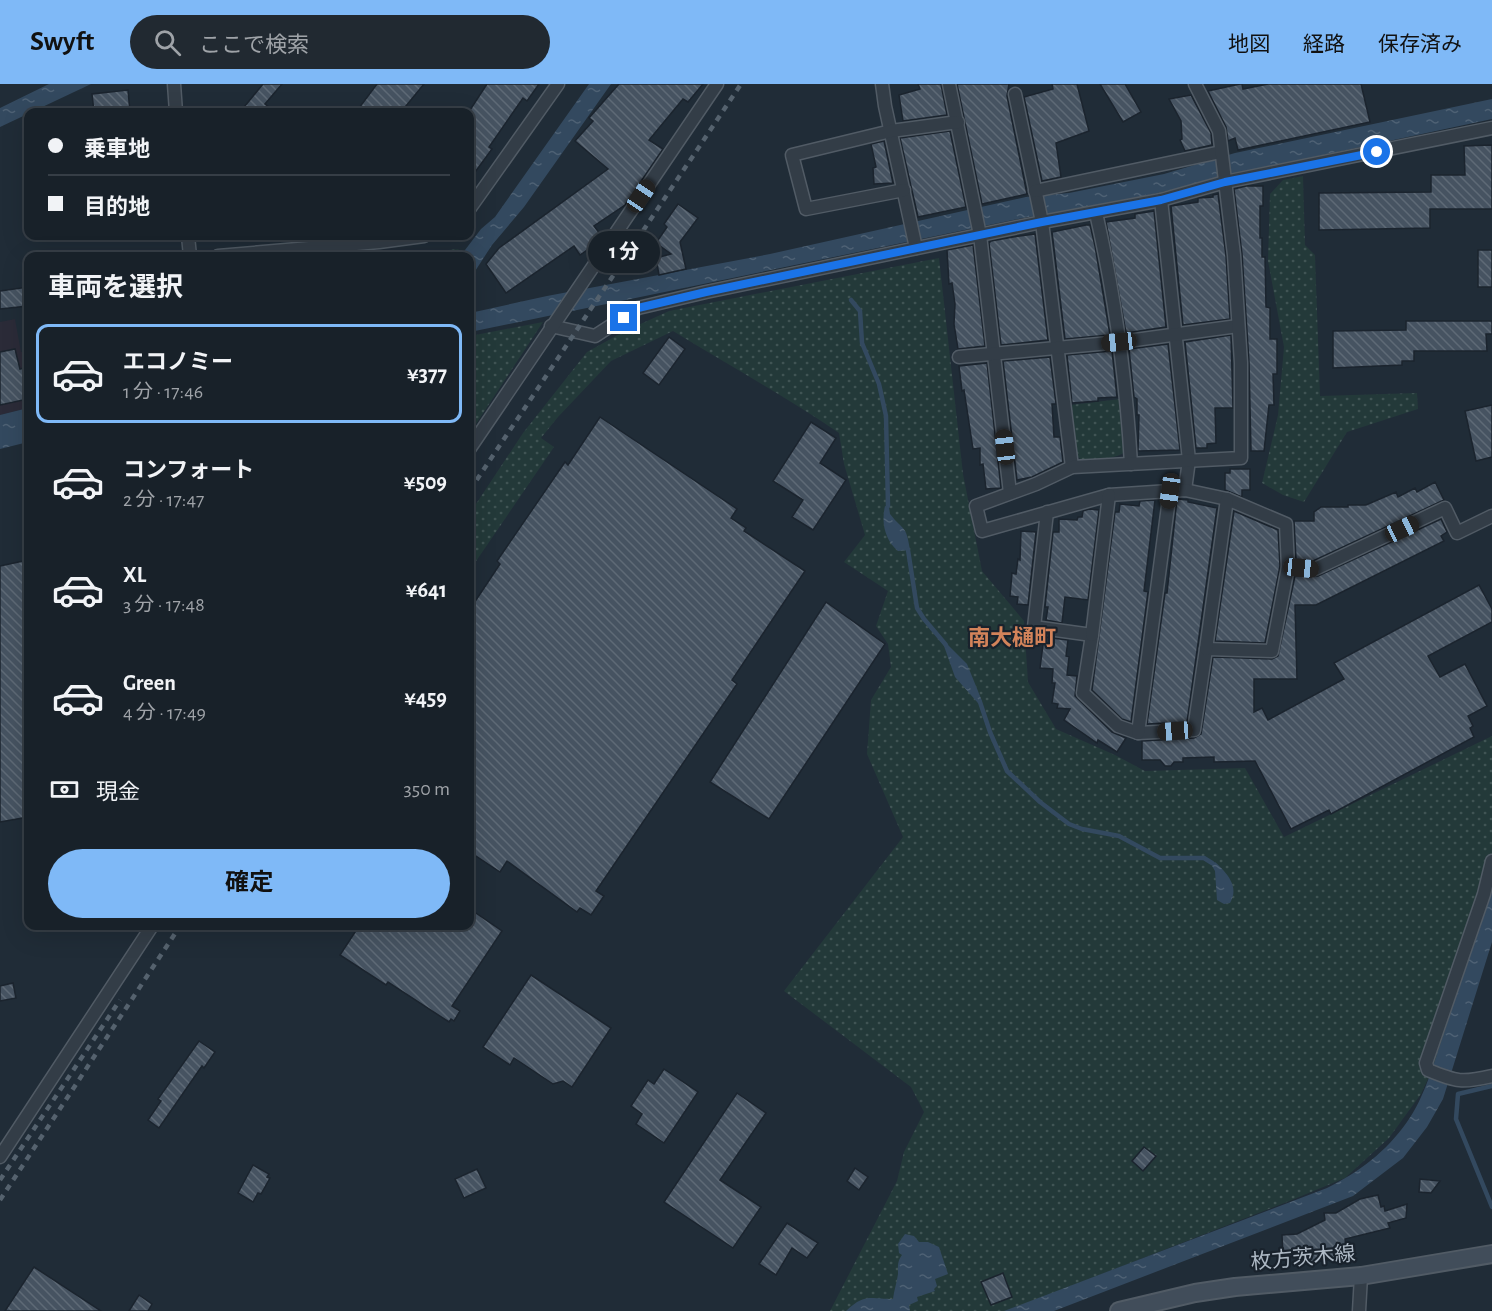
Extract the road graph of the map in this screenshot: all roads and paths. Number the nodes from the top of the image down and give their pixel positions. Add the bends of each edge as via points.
1 (174, 84) edge
2 (558, 84) edge
3 (717, 84) edge
4 (882, 84) edge
5 (950, 84) edge
6 (1195, 84) edge
7 (1015, 94) dead end
8 (176, 108) edge
9 (958, 122) junction
10 (1492, 128) edge
11 (891, 131) junction
12 (1221, 152) junction
13 (1225, 182) junction
14 (903, 190) junction
15 (1035, 191) junction
16 (1161, 200) junction
17 (474, 202) edge
18 (1096, 213) junction
19 (1042, 222) junction
20 (980, 235) junction
21 (394, 240) edge
22 (916, 248) junction
23 (264, 252) edge
24 (551, 326) junction
25 (1238, 326) junction
26 (1176, 333) junction
27 (1119, 342) junction
28 (1059, 348) junction
29 (994, 354) junction
30 (959, 357) dead end
31 (474, 442) edge
32 (1189, 460) junction
33 (1131, 464) junction
34 (1072, 467) junction
35 (1185, 490) junction
36 (1170, 491) junction
37 (1010, 493) junction
38 (1109, 495) junction
39 (1227, 500) junction
40 (1047, 512) junction
41 (1492, 516) edge
42 (1288, 567) junction
43 (1092, 635) junction
44 (1206, 649) junction
45 (1138, 733) junction
46 (1492, 861) edge
47 (149, 930) edge
48 (1492, 1076) edge
49 (0, 1157) edge
50 (1492, 1254) edge
51 (1361, 1276) junction
52 (1119, 1311) edge
53 (1359, 1311) edge

1 - 8 street
2 - 17 street
3 - 24 street
4 - 11 street
5 - 9 street
6 - 12 street via 1220,131
7 - 15 street
9 - 11 street
9 - 20 street
10 - 13 street
11 - 14 street
11 - 14 street via 792,155 806,209
12 - 13 street
12 - 15 street
13 - 16 street
13 - 25 street
14 - 22 street
15 - 19 street
16 - 18 street
16 - 26 street
18 - 19 street
18 - 27 street via 1110,273
19 - 20 street
19 - 28 street
20 - 22 street
20 - 29 street
21 - 23 street
22 - 24 street via 638,308 595,336
24 - 31 street
25 - 26 street
25 - 32 street via 1241,458
26 - 27 street
26 - 32 street
27 - 28 street
27 - 33 street
28 - 29 street
28 - 34 street
29 - 30 street
29 - 37 street
32 - 33 street
32 - 35 street
33 - 34 street
34 - 37 street
35 - 36 street
35 - 39 street
36 - 38 street
36 - 45 street
37 - 40 street via 976,506 982,531
38 - 40 street
38 - 43 street
39 - 42 street via 1286,524
39 - 44 street
40 - 43 street via 1034,627
41 - 42 street via 1457,533 1445,508 1315,569
42 - 44 street via 1272,651
43 - 45 street via 1083,693 1118,726
44 - 45 street via 1194,730
46 - 48 street via 1426,1063 1428,1070 1451,1080 1465,1082
47 - 49 street
50 - 51 main road, 枚方茨木線
51 - 52 main road, 枚方茨木線 via 1235,1287
51 - 53 street

